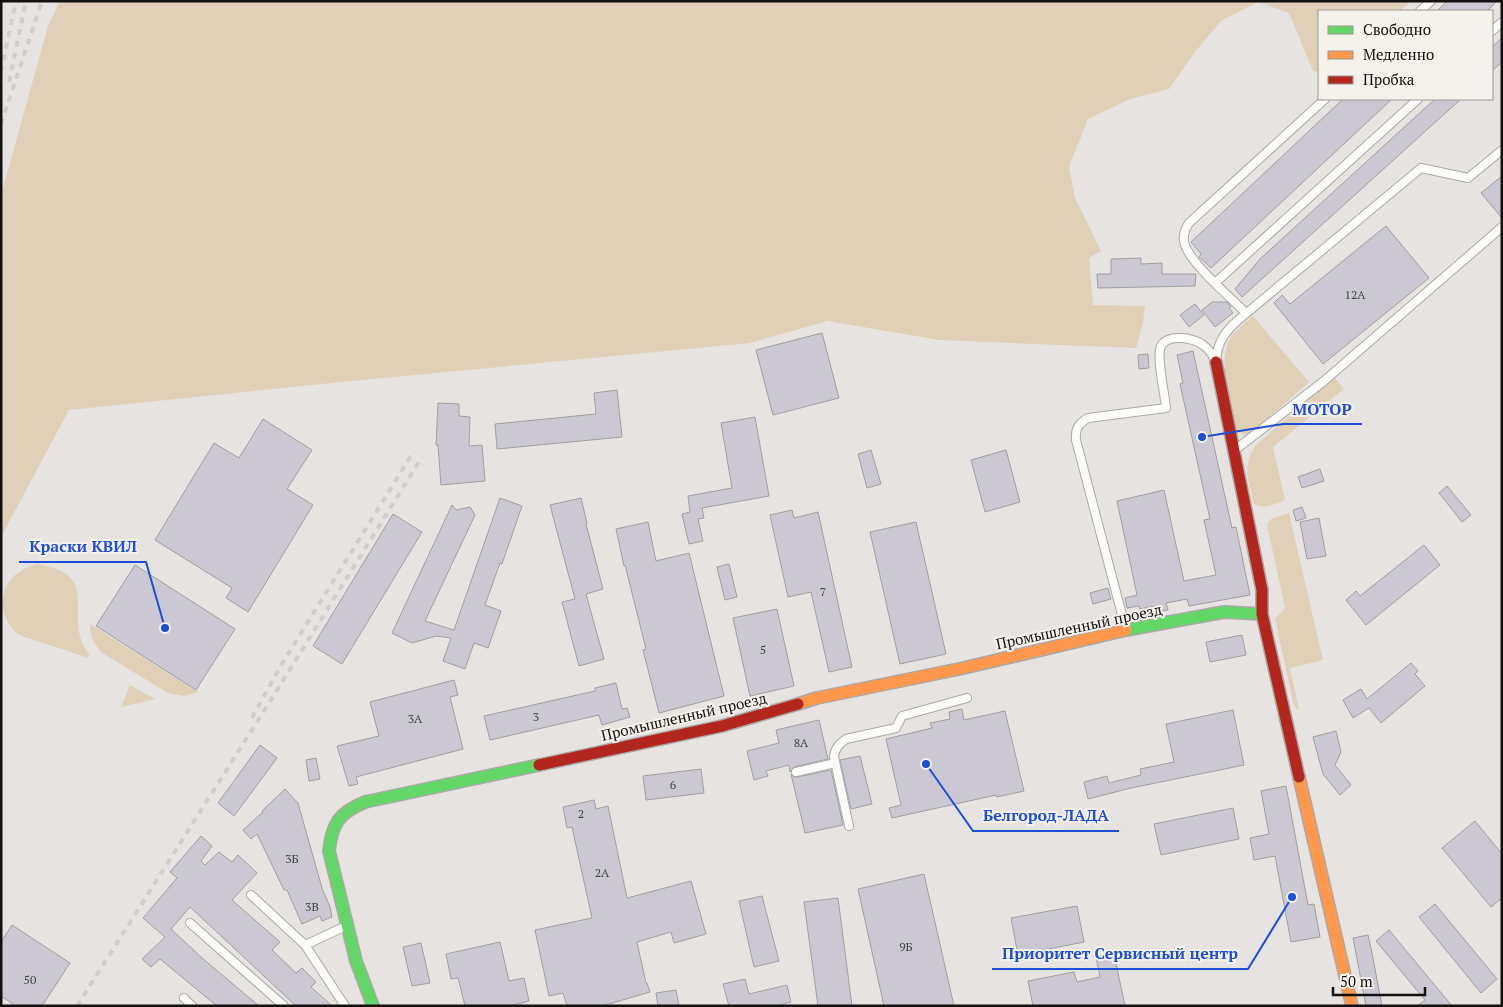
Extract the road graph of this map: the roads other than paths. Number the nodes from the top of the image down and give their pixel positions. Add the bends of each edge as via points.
1 (1432, 1) edge
2 (1421, 10) edge
3 (1323, 100) edge
4 (1417, 100) edge
5 (1502, 150) edge
6 (1502, 227) edge
7 (1216, 283) junction
8 (1246, 313) junction
9 (1216, 362) junction
10 (1232, 452) junction
11 (1262, 614) junction
12 (1126, 630) junction
13 (967, 698) dead end
14 (835, 763) junction
15 (796, 772) dead end
16 (849, 826) dead end
17 (251, 895) dead end
18 (190, 924) dead end
19 (347, 925) junction
20 (305, 945) junction
21 (184, 998) dead end
22 (192, 1006) edge
23 (284, 1006) edge
24 (345, 1006) edge
25 (373, 1006) edge
26 (1352, 1006) edge

1 - 2 lane
3 - 7 lane via 1189,222 1184,232 1184,244
4 - 7 lane
5 - 8 lane via 1468,178 1421,168
6 - 10 lane via 1324,381
7 - 8 lane
8 - 9 lane via 1222,338
9 - 10 street
9 - 12 lane via 1203,344 1192,340 1166,341 1159,356 1166,408 1088,418 1075,430
10 - 11 street via 1262,590
11 - 12 street, Промышленный проезд via 1224,612
11 - 26 street
12 - 19 street, Промышленный проезд via 817,698 722,726 365,802 338,818 330,834 329,851
13 - 14 lane via 902,716 896,728 846,739 835,751
14 - 15 lane
14 - 16 lane
17 - 20 lane
18 - 23 lane
19 - 20 lane
19 - 25 street, Промышленный проезд
20 - 24 lane
21 - 22 lane

